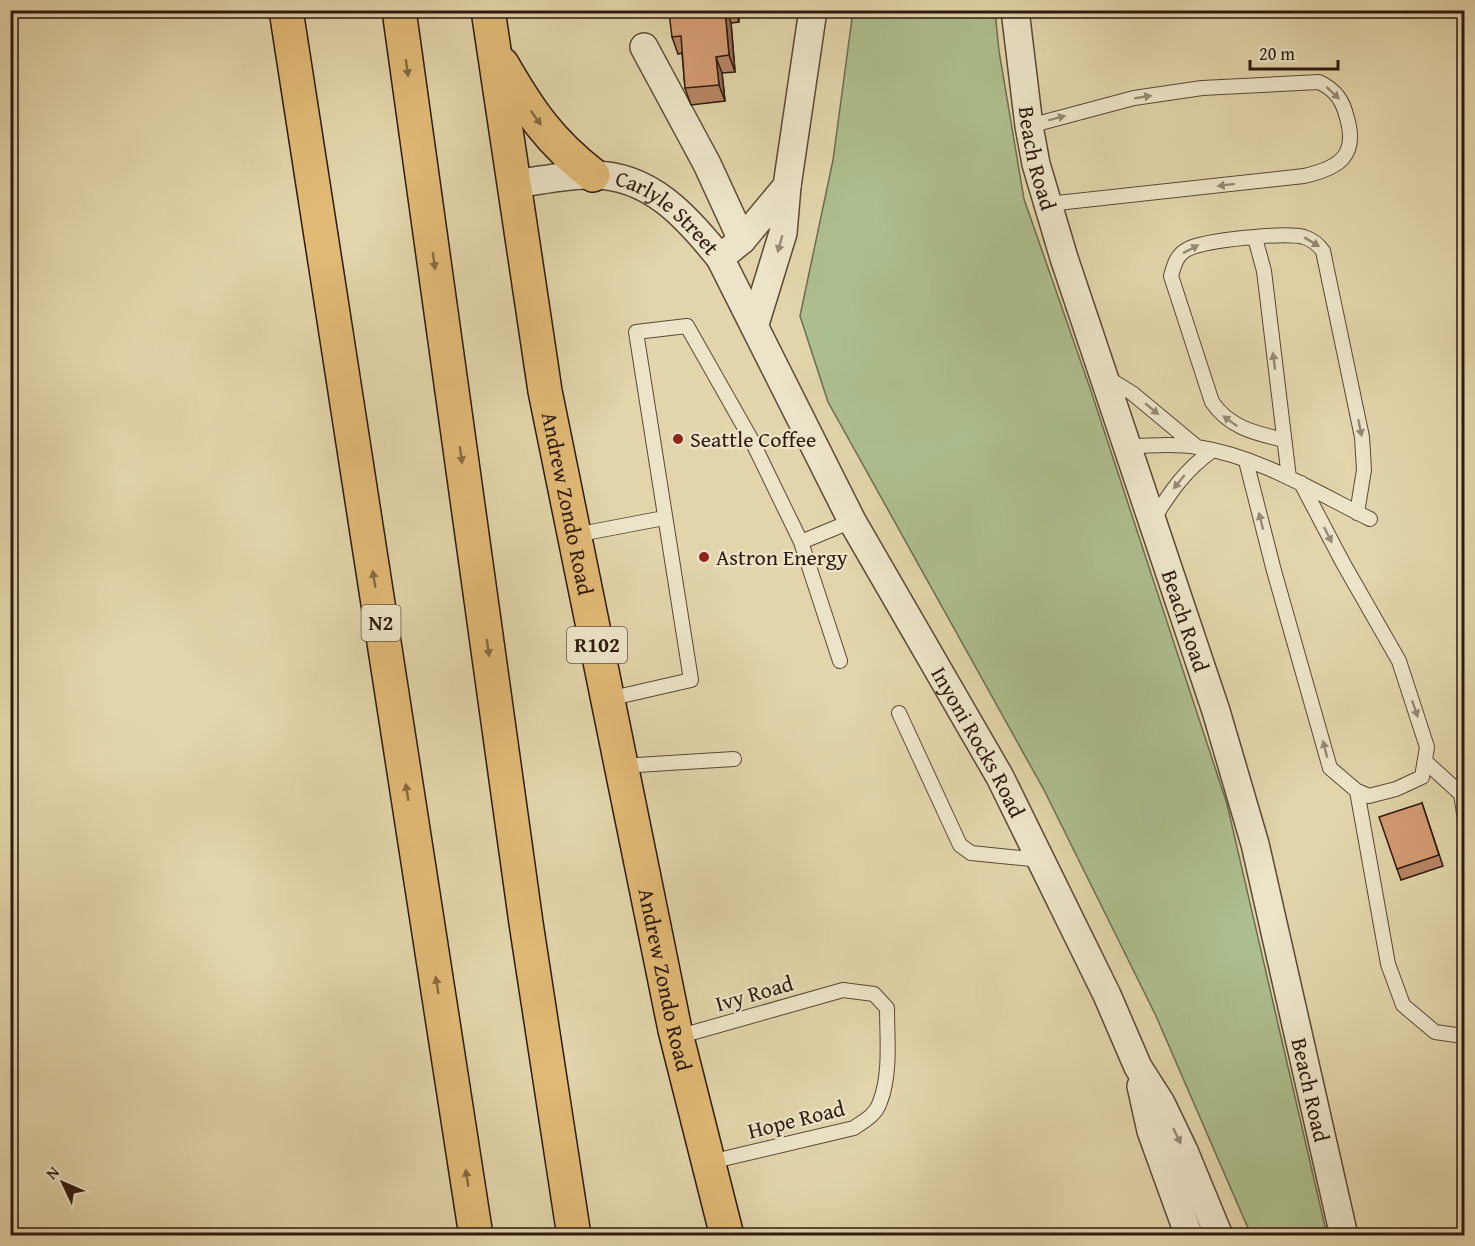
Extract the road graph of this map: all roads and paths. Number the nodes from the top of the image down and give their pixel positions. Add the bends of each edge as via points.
1 (286, 10) edge
2 (399, 10) edge
3 (488, 10) edge
4 (813, 10) edge
5 (1015, 10) edge
6 (644, 47) dead end
7 (494, 50) junction
8 (1029, 126) junction
9 (593, 174) junction
10 (514, 184) junction
11 (787, 186) junction
12 (1048, 204) junction
13 (1256, 238) junction
14 (742, 240) junction
15 (720, 258) junction
16 (755, 324) junction
17 (1104, 376) junction
18 (1284, 440) junction
19 (1128, 446) junction
20 (1197, 447) junction
21 (1213, 450) junction
22 (1246, 460) junction
23 (1295, 481) junction
24 (1357, 513) junction
25 (664, 518) junction
26 (1370, 519) dead end
27 (1153, 520) junction
28 (852, 521) junction
29 (574, 535) junction
30 (801, 542) junction
31 (840, 661) dead end
32 (608, 699) junction
33 (899, 713) dead end
34 (734, 759) dead end
35 (1426, 762) junction
36 (621, 766) junction
37 (1357, 791) junction
38 (1464, 813) edge
39 (1041, 860) junction
40 (843, 990) joint
41 (1464, 1036) edge
42 (677, 1038) junction
43 (1138, 1067) junction
44 (710, 1162) junction
45 (476, 1236) edge
46 (574, 1236) edge
47 (727, 1236) edge
48 (1189, 1236) edge
49 (1219, 1236) edge
50 (1344, 1236) edge

45 -> 1 main road, N2
2 -> 46 main road via 526,923
3 - 7 main road, Andrew Zondo Road / R102
4 - 11 street
5 - 8 street, Beach Road
6 - 14 street via 707,164
7 -> 9 main road via 549,136
7 - 10 main road, Andrew Zondo Road / R102
8 - 12 street, Beach Road
8 -> 12 lane via 1202,88 1319,82 1341,100 1352,136 1349,150 1339,162 1326,171 1304,176
9 - 10 street, Carlyle Street
9 - 15 street, Carlyle Street via 619,178 660,195 691,223
10 - 29 main road, Andrew Zondo Road / R102 via 546,391
11 - 14 street, Carlyle Street
11 -> 16 street via 783,233
12 - 17 street, Beach Road
18 -> 13 lane via 1264,271
18 -> 13 lane via 1246,432 1216,408 1171,276 1175,261 1186,249 1204,243
13 -> 24 lane via 1302,237 1318,244 1323,251 1362,437 1364,470
14 - 15 street, Carlyle Street
15 - 16 street, Inyoni Rocks Road
16 - 28 street, Inyoni Rocks Road
17 - 19 street, Beach Road
17 -> 20 lane via 1132,393
18 - 23 lane
19 - 20 lane
19 - 27 street, Beach Road
20 - 21 lane
21 - 22 lane
21 -> 27 lane via 1180,479
22 - 23 lane
37 -> 22 lane via 1330,768
23 - 24 lane
23 -> 35 lane via 1399,661 1424,733
24 - 26 lane
25 - 29 lane
25 - 30 lane via 636,332 687,326 751,439
25 - 32 lane via 690,680
27 - 50 street, Beach Road via 1255,844
28 - 30 lane
28 - 39 street, Inyoni Rocks Road via 1000,777
29 - 32 main road, Andrew Zondo Road / R102
30 - 31 lane
32 - 36 main road, Andrew Zondo Road / R102
33 - 39 lane via 960,844 971,853
34 - 36 lane
35 - 37 lane via 1422,777 1396,789 1369,795
35 - 38 lane via 1461,794
36 - 42 main road, Andrew Zondo Road / R102
37 - 41 lane via 1388,964 1403,1005 1435,1032
39 - 43 street, Inyoni Rocks Road
40 - 42 lane, Ivy Road
40 - 44 lane, Hope Road via 874,994 887,1008 885,1079 880,1103 871,1117 854,1128
42 - 44 main road, Andrew Zondo Road / R102
43 - 48 street via 1151,1131
43 -> 49 street, Inyoni Rocks Road via 1161,1103
44 - 47 main road, Andrew Zondo Road / R102

